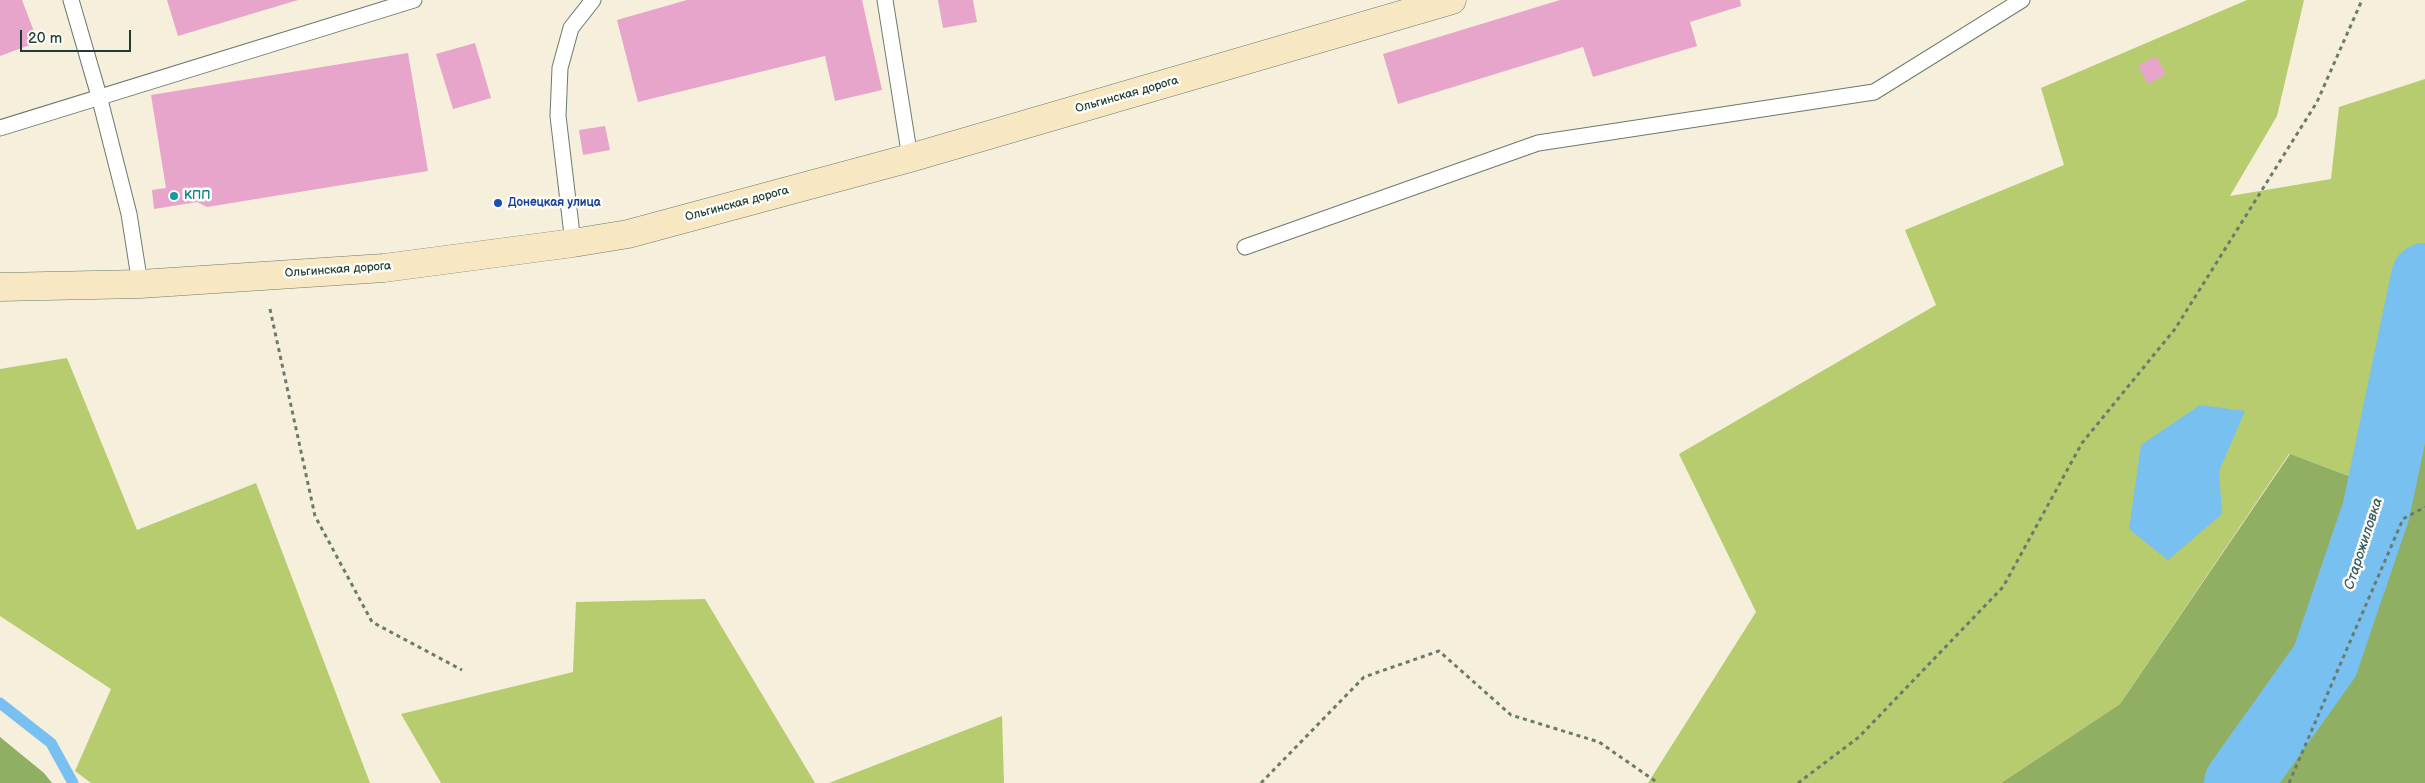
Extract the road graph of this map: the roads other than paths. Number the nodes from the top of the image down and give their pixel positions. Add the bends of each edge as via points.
1 (71, 0) edge
2 (414, 0) edge
3 (593, 0) edge
4 (885, 0) edge
5 (1452, 0) edge
6 (2022, 0) edge
7 (100, 96) junction
8 (0, 128) edge
9 (910, 158) junction
10 (573, 243) junction
11 (1245, 247) dead end
12 (140, 284) junction
13 (0, 287) edge

1 - 7 lane
2 - 7 lane
3 - 10 lane via 571,28 560,68 558,116
4 - 9 lane
5 - 9 street, Ольгинская дорога
6 - 11 lane via 1874,92 1538,143
7 - 8 lane
7 - 12 lane via 129,214
9 - 10 street, Ольгинская дорога via 628,234
10 - 12 street, Ольгинская дорога via 384,268
12 - 13 street, Ольгинская дорога

